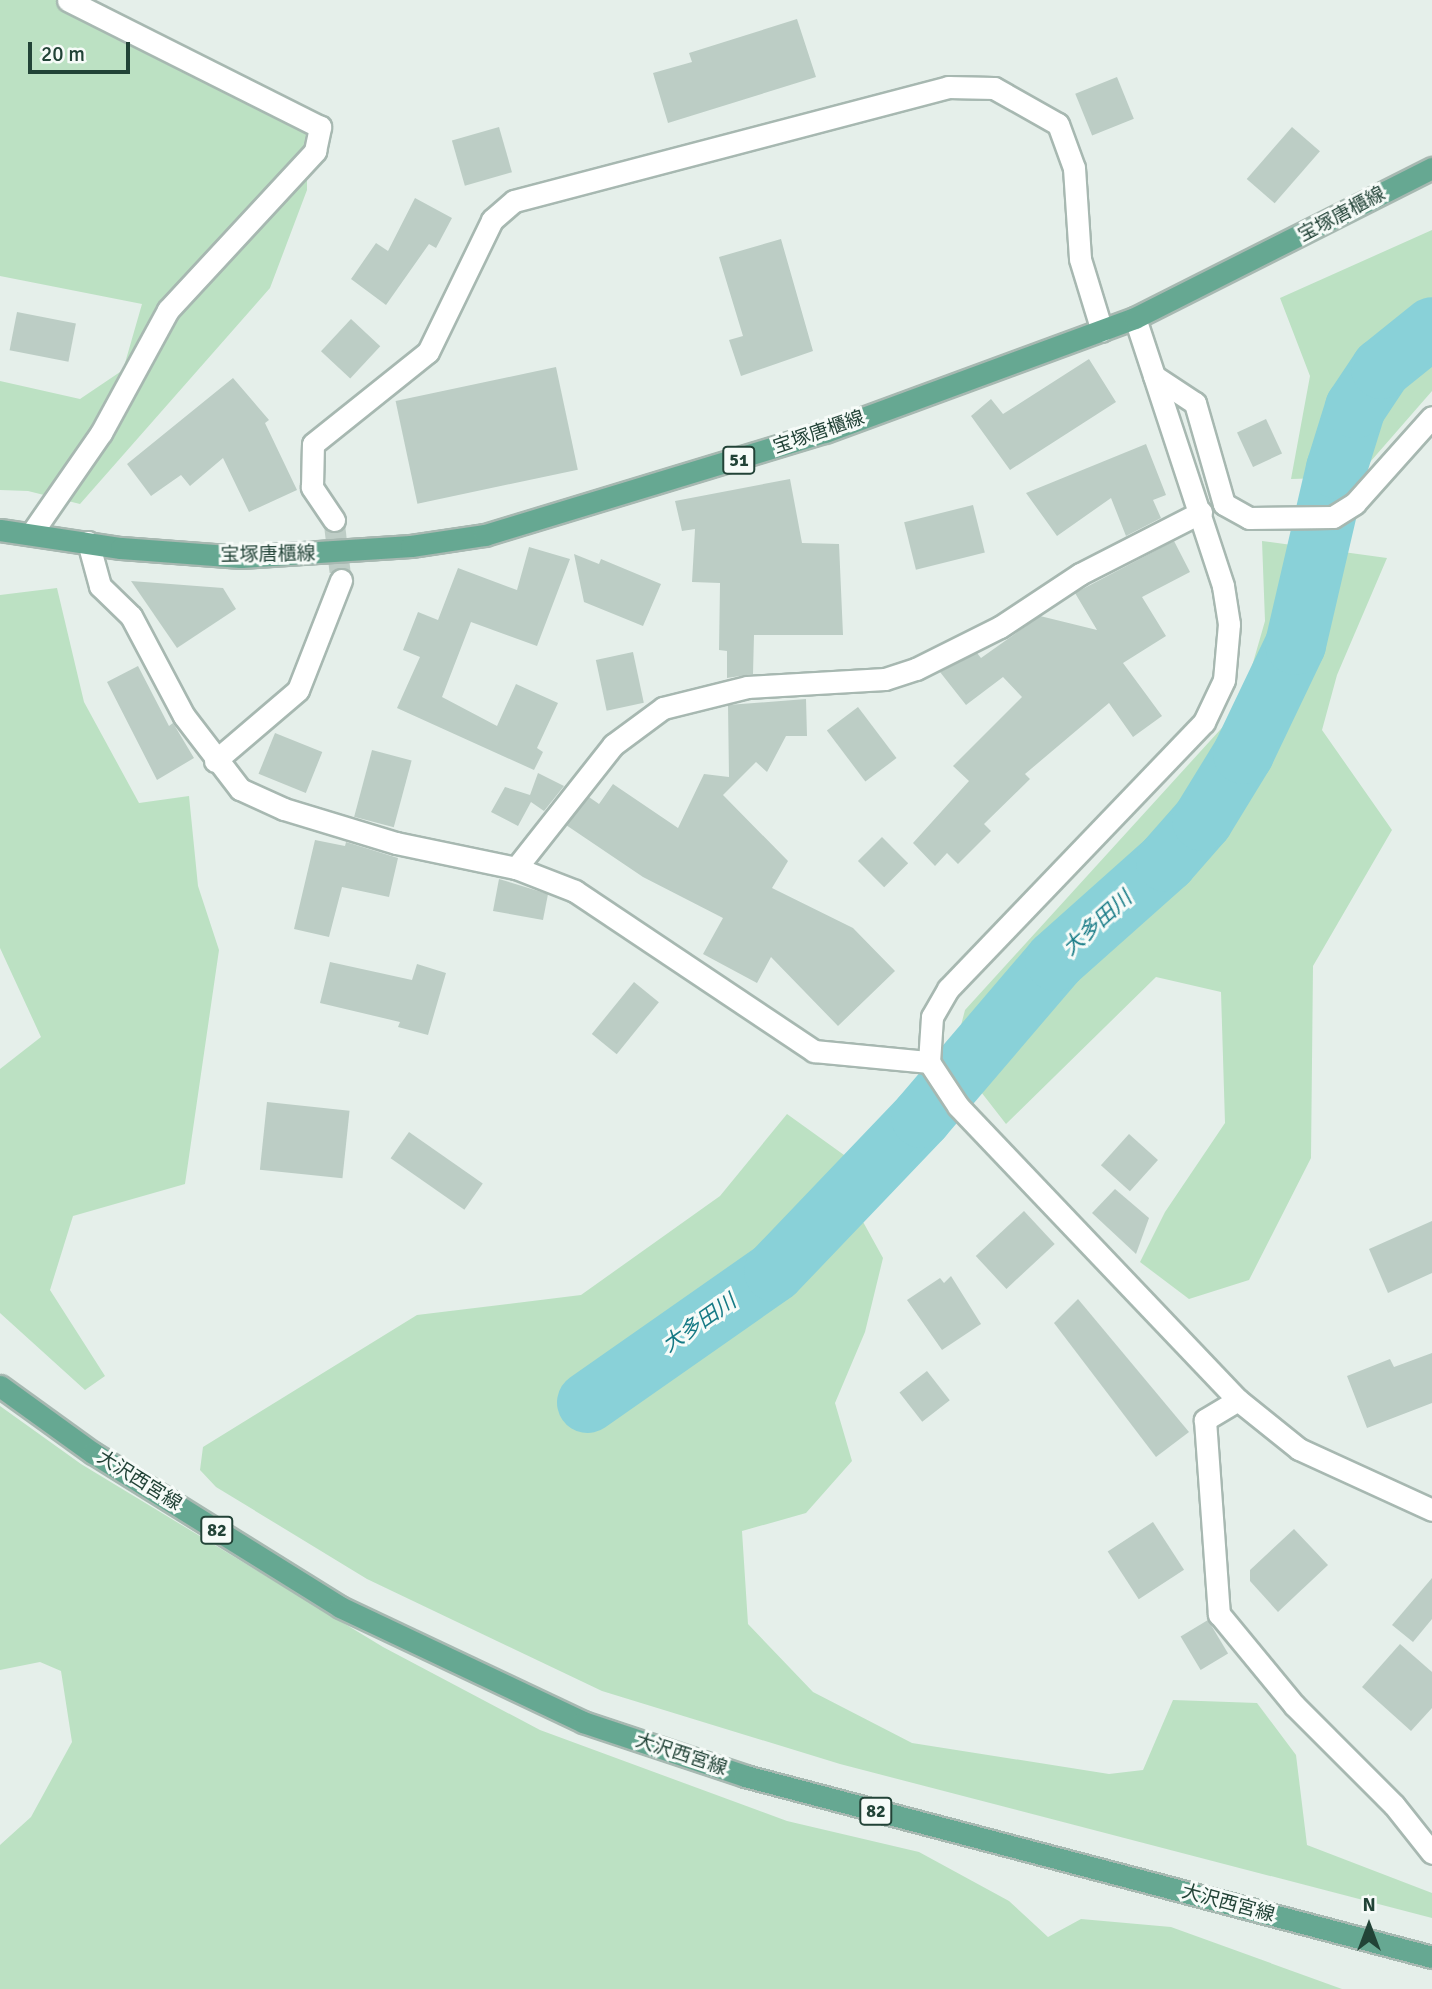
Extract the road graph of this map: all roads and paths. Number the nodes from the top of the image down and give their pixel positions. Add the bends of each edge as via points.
1 (68, 0) edge
2 (1432, 168) edge
3 (1135, 318) junction
4 (1102, 331) junction
5 (1154, 376) junction
6 (1432, 417) edge
7 (1201, 512) junction
8 (334, 520) tunnel mouth
9 (0, 530) edge
10 (31, 534) junction
11 (88, 542) junction
12 (341, 580) tunnel mouth
13 (215, 761) junction
14 (516, 868) junction
15 (929, 1062) junction
16 (0, 1386) edge
17 (1238, 1400) junction
18 (1432, 1510) edge
19 (1432, 1853) edge
20 (1432, 1957) edge

1 - 10 street via 320,127 315,151 168,310 101,433
2 - 3 main road, 宝塚唐櫃線 / 51
3 - 4 main road, 宝塚唐櫃線 / 51
3 - 5 street
4 - 8 street via 1080,259 1074,168 1058,124 994,88 948,87 514,201 492,220 428,352 313,444 312,487
4 - 11 main road, 宝塚唐櫃線 / 51 via 813,436 485,534 411,546 241,557
5 - 6 street via 1195,403 1224,504 1249,518 1333,517 1355,503
5 - 7 street
7 - 14 street via 1080,574 1000,627 886,679 747,687 663,708 613,745
7 - 15 street via 1229,624 1224,680 1217,702 1204,722 948,989 932,1017
9 - 10 main road, 宝塚唐櫃線 / 51
10 - 11 main road, 宝塚唐櫃線 / 51
11 - 13 street via 100,586 131,616 153,664
12 - 13 street via 298,690
13 - 14 street via 240,789 284,809 397,843
14 - 15 street via 575,891 814,1051
15 - 17 street via 958,1106
16 - 20 main road, 大沢西宮線 / 82 via 93,1453 340,1606 583,1722 745,1776
17 - 18 street via 1299,1449
17 - 19 street via 1205,1420 1219,1615 1294,1705 1394,1805

